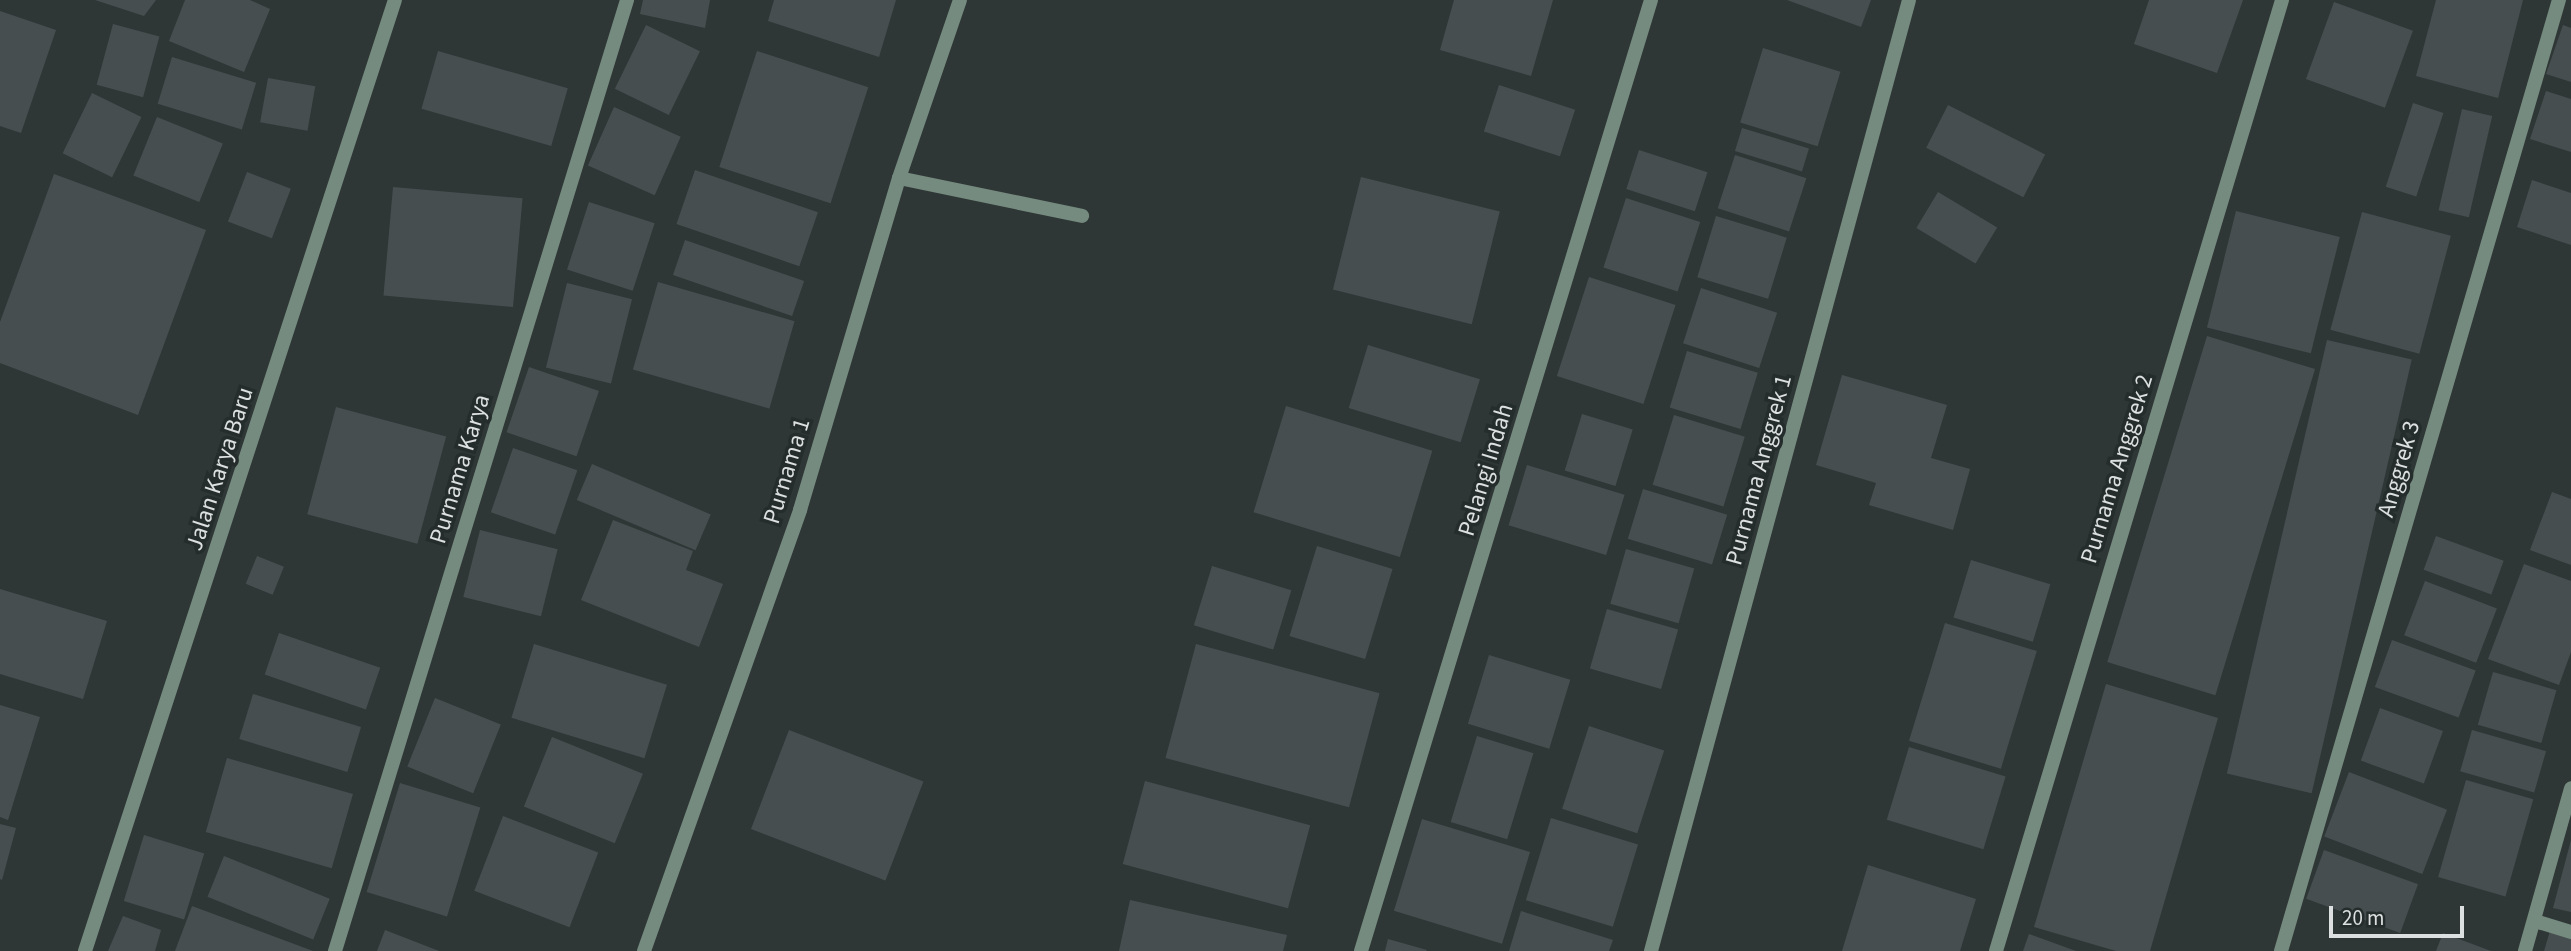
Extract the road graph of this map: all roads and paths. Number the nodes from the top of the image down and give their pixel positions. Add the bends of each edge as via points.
1 (394, 0) edge
2 (627, 0) edge
3 (960, 0) edge
4 (1651, 0) edge
5 (1909, 0) edge
6 (2282, 0) edge
7 (2559, 0) edge
8 (899, 178) junction
9 (1082, 216) dead end
10 (2571, 788) edge
11 (2535, 921) junction
12 (2571, 932) edge
13 (85, 951) edge
14 (335, 951) edge
15 (644, 951) edge
16 (1361, 951) edge
17 (1651, 951) edge
18 (1996, 951) edge
19 (2281, 951) edge
20 (2525, 951) edge

1 - 13 street, Jalan Karya Baru
2 - 14 street, Purnama Karya
3 - 8 street, Purnama 1
4 - 16 street, Pelangi Indah
5 - 17 street, Purnama Anggrek 1
6 - 18 street, Purnama Anggrek 2
7 - 19 street, Anggrek 3
8 - 9 street
8 - 15 street, Purnama 1 via 800,510
10 - 11 street
11 - 12 street
11 - 20 street

